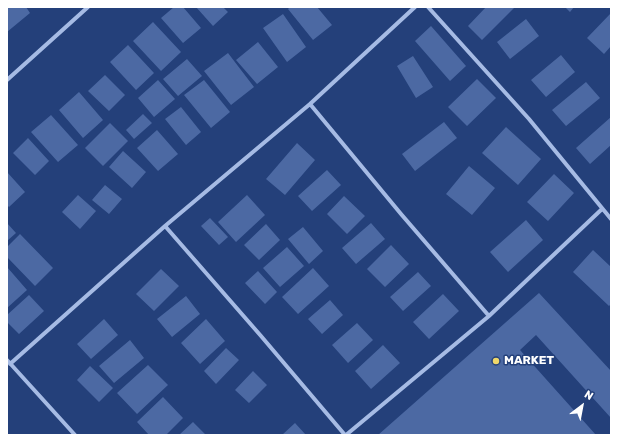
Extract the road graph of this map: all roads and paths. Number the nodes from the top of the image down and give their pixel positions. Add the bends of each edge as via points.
1 (88, 7) edge
2 (415, 7) edge
3 (428, 7) edge
4 (7, 80) edge
5 (310, 104) junction
6 (602, 209) junction
7 (611, 219) edge
8 (165, 226) junction
9 (489, 316) junction
10 (8, 362) edge
11 (75, 435) edge
12 (346, 435) edge

1 - 4 street
2 - 5 street
3 - 6 street via 528,119
5 - 8 street
5 - 9 street
6 - 7 street
6 - 9 street
8 - 10 street
8 - 12 street
9 - 12 street
10 - 11 street

